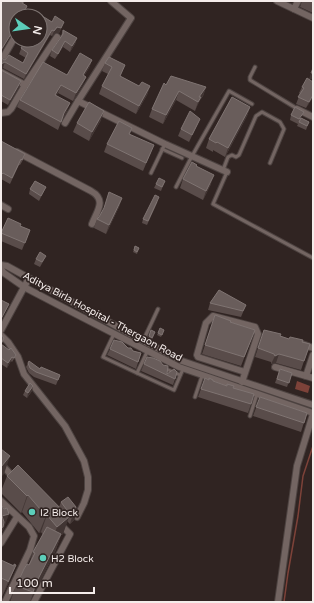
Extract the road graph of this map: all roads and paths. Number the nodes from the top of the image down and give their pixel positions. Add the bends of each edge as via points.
1 (111, 1) edge
2 (277, 1) edge
3 (298, 1) edge
4 (294, 9) junction
5 (313, 18) edge
6 (57, 37) dead end
7 (8, 48) edge
8 (1, 61) edge
9 (255, 67) dead end
10 (1, 72) edge
11 (25, 85) junction
12 (78, 101) junction
13 (252, 104) dead end
14 (296, 108) joint
15 (1, 113) edge
16 (313, 117) edge
17 (65, 123) dead end
18 (8, 146) edge
19 (163, 146) junction
20 (192, 156) junction
21 (182, 158) dead end
22 (270, 163) dead end
23 (186, 166) junction
24 (193, 170) edge
25 (225, 171) junction
26 (151, 173) dead end
27 (176, 187) dead end
28 (1, 205) edge
29 (8, 209) dead end
30 (92, 224) dead end
31 (313, 258) edge
32 (1, 265) edge
33 (1, 269) edge
34 (29, 278) junction
35 (24, 287) junction
36 (158, 309) dead end
37 (1, 330) edge
38 (258, 332) junction
39 (114, 334) junction
40 (265, 334) edge
41 (1, 335) edge
42 (111, 341) junction
43 (143, 341) junction
44 (292, 342) edge
45 (118, 344) edge
46 (151, 345) junction
47 (313, 348) edge
48 (147, 351) junction
49 (138, 354) edge
50 (313, 355) edge
51 (144, 358) junction
52 (150, 361) edge
53 (162, 366) edge
54 (275, 367) dead end
55 (182, 372) junction
56 (246, 372) junction
57 (137, 373) junction
58 (202, 376) junction
59 (310, 377) edge
60 (242, 382) junction
61 (240, 389) junction
62 (257, 394) junction
63 (195, 396) dead end
64 (313, 405) edge
65 (313, 414) edge
66 (250, 416) dead end
67 (1, 464) edge
68 (21, 484) edge
69 (1, 501) edge
70 (17, 517) junction
71 (53, 517) edge
72 (78, 517) edge
73 (1, 543) edge
74 (5, 602) edge
75 (34, 602) edge
76 (278, 602) edge

1 - 12 street via 132,18
2 - 4 street
3 - 4 street
4 - 5 street
6 - 11 street
7 - 8 street
9 - 14 lane via 250,80
10 - 11 street
11 - 15 street via 11,109
12 - 17 street
12 - 19 street
13 - 20 lane via 229,91
14 - 16 street
18 - 30 street via 98,196 100,205
19 - 20 street
19 - 21 lane
19 - 26 lane
20 - 23 lane
20 - 25 street
22 - 25 lane via 284,129 280,122 262,112 256,116 239,155 228,157
23 - 24 lane
23 - 27 lane
25 - 31 lane via 213,204
28 - 29 street
32 - 34 street
33 - 35 street, Aditya Birla Hospital - Thergaon Road
34 - 35 street
34 - 43 street
35 - 37 street
35 - 39 street, Aditya Birla Hospital - Thergaon Road
36 - 43 lane
38 - 40 street
38 - 56 street
38 - 56 street via 255,327 213,316 206,323 198,357
39 - 42 lane
39 - 48 street, Aditya Birla Hospital - Thergaon Road
41 - 72 street via 18,357 24,374 65,426 84,461 88,490
42 - 45 lane
42 - 57 lane via 103,357
43 - 46 street
44 - 47 street
46 - 48 lane
46 - 60 street via 182,361
48 - 51 lane
48 - 55 street, Aditya Birla Hospital - Thergaon Road
49 - 51 lane
50 - 59 street
51 - 52 lane
51 - 57 lane
53 - 55 lane
54 - 59 street
55 - 57 lane via 174,390
55 - 58 street, Aditya Birla Hospital - Thergaon Road
56 - 60 street
58 - 61 street, Aditya Birla Hospital - Thergaon Road
58 - 63 lane
60 - 61 lane
60 - 64 street
61 - 62 street, Aditya Birla Hospital - Thergaon Road
62 - 65 street, Aditya Birla Hospital - Thergaon Road
62 - 66 lane
65 - 76 street via 297,466
67 - 68 street
69 - 70 street
70 - 73 street
70 - 74 street via 34,536
71 - 75 street via 70,534

